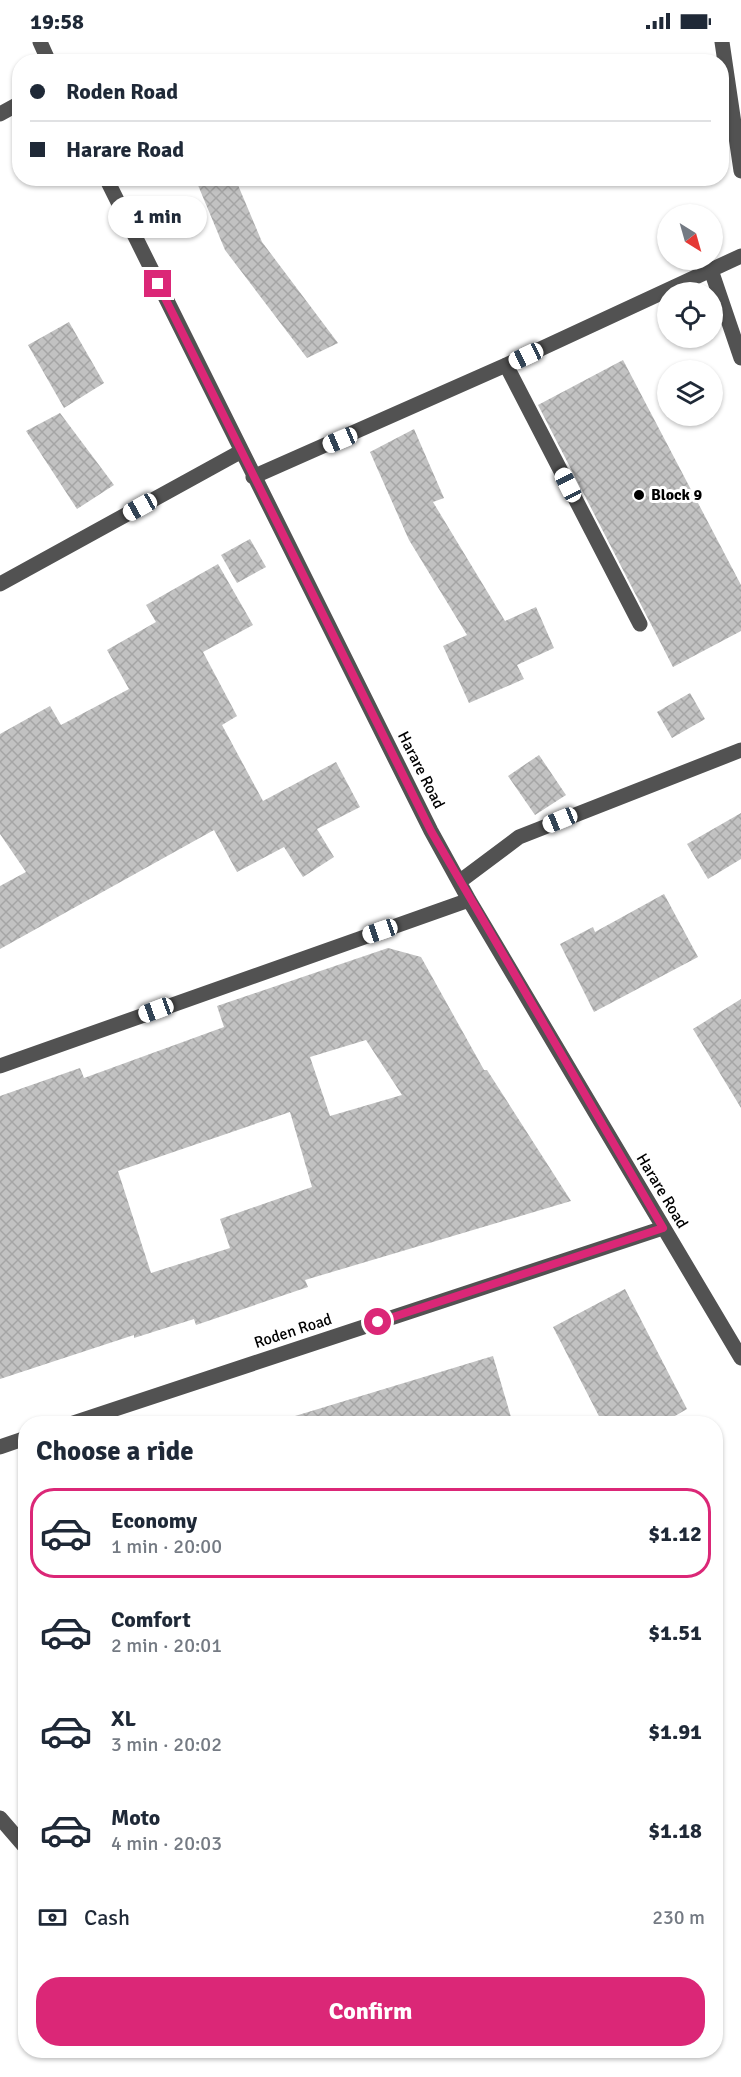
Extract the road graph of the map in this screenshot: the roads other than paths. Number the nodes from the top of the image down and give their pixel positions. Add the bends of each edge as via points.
1 (729, 90) edge
2 (741, 171) edge
3 (110, 186) edge
4 (741, 256) edge
5 (723, 264) edge
6 (711, 270) joint
7 (741, 358) edge
8 (506, 365) junction
9 (240, 452) junction
10 (253, 477) junction
11 (0, 585) edge
12 (640, 624) dead end
13 (741, 750) edge
14 (459, 882) junction
15 (469, 900) junction
16 (0, 1066) edge
17 (663, 1228) junction
18 (741, 1358) edge
19 (94, 1416) edge
20 (18, 1441) edge
21 (0, 1447) edge
22 (0, 1818) edge
23 (18, 1839) edge

1 - 2 street
3 - 9 street, Harare Road
4 - 5 street
6 - 7 street
6 - 8 street
8 - 10 street
8 - 12 street
9 - 10 street, Harare Road
9 - 11 street
10 - 14 street, Harare Road
13 - 14 street via 519,837
14 - 15 street, Harare Road
15 - 16 street
15 - 17 street, Harare Road
17 - 18 street, Harare Road
17 - 19 street, Roden Road
20 - 21 street
22 - 23 street

